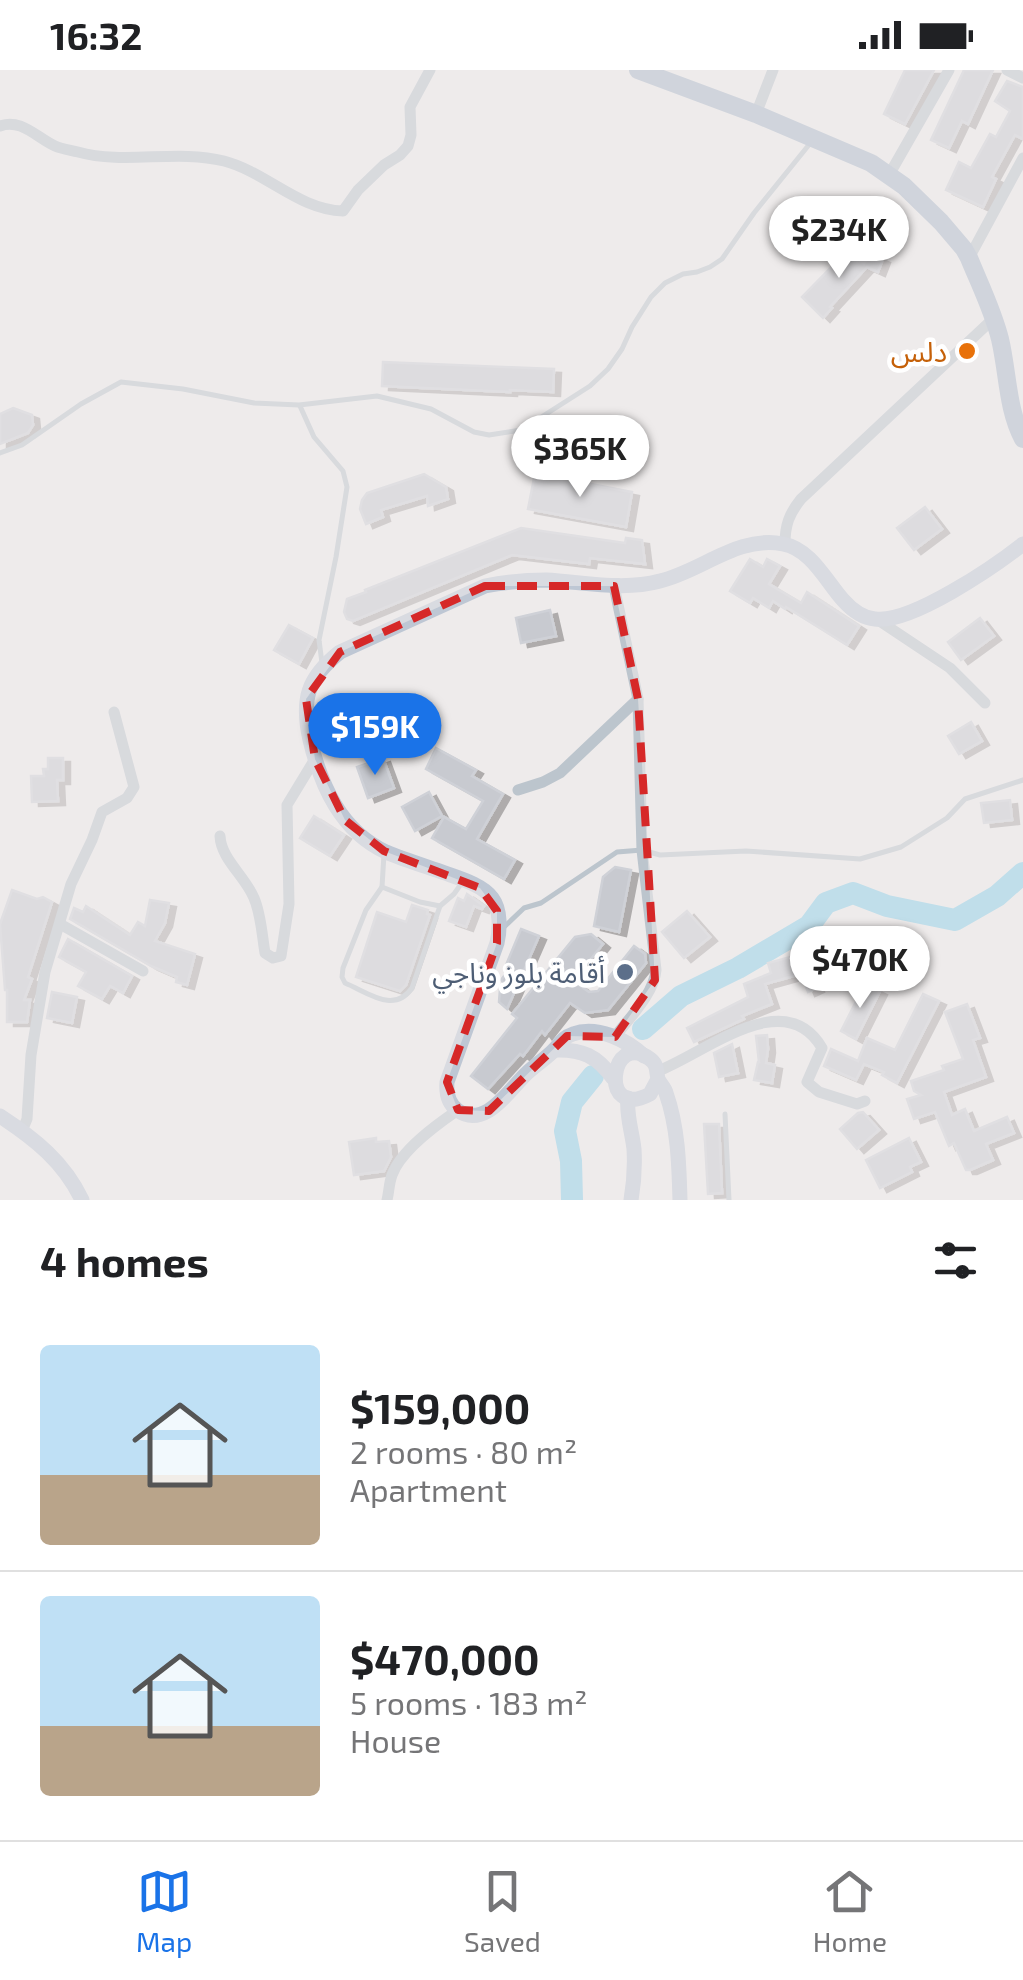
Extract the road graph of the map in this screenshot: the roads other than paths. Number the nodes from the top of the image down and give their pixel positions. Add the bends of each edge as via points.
1 (430, 70) edge
2 (638, 70) edge
3 (773, 70) edge
4 (948, 70) edge
5 (1008, 70) edge
6 (1023, 78) edge
7 (756, 114) junction
8 (0, 126) edge
9 (814, 138) junction
10 (1023, 158) edge
11 (889, 175) junction
12 (1017, 181) edge
13 (969, 258) junction
14 (994, 318) junction
15 (299, 405) junction
16 (1023, 439) edge
17 (0, 453) edge
18 (786, 544) junction
19 (1023, 544) edge
20 (614, 586) junction
21 (878, 620) junction
22 (323, 666) junction
23 (638, 699) junction
24 (985, 703) dead end
25 (114, 712) dead end
26 (315, 759) junction
27 (1023, 780) edge
28 (518, 790) dead end
29 (220, 836) dead end
30 (642, 850) junction
31 (384, 851) junction
32 (463, 880) junction
33 (382, 887) junction
34 (440, 906) junction
35 (60, 924) junction
36 (500, 930) junction
37 (143, 971) dead end
38 (615, 1037) junction
39 (555, 1050) junction
40 (644, 1056) junction
41 (658, 1075) junction
42 (613, 1078) junction
43 (636, 1098) junction
44 (865, 1101) dead end
45 (458, 1110) junction
46 (670, 1111) junction
47 (725, 1114) dead end
48 (0, 1116) edge
49 (22, 1131) junction
50 (82, 1200) edge
51 (387, 1200) edge
52 (630, 1200) edge
53 (680, 1200) edge
54 (729, 1200) edge

1 - 8 street via 410,106 408,146 358,190 344,212 314,206 221,160 93,156 56,146 19,125
2 - 7 main road
3 - 7 street
4 - 11 street
5 - 6 street
7 - 9 main road
9 - 11 main road
9 - 15 lane via 722,259 665,283 608,369 535,423 474,432 430,409 377,396
10 - 12 street
11 - 13 main road
12 - 13 street
13 - 14 main road
14 - 16 main road
14 - 18 street via 801,500 785,526
15 - 17 lane via 122,382
15 - 22 lane via 314,437 343,471 347,488 320,640
18 - 20 main road via 738,547 664,581
18 - 21 main road via 822,572 846,604
19 - 21 main road via 949,593
20 - 22 main road via 544,580 486,586 340,652
20 - 23 street
21 - 24 street via 950,668
22 - 26 main road via 306,700
23 - 28 street via 560,773
23 - 30 street
25 - 35 street via 134,787 102,812
26 - 29 street via 287,805 290,904 281,956 266,952 256,902 220,848
26 - 31 main road via 344,820
27 - 30 lane via 964,799 901,847 860,859
30 - 36 lane via 617,852
30 - 38 street via 655,980
31 - 32 main road
31 - 33 lane
32 - 34 lane
32 - 36 main road via 492,898
33 - 34 lane
33 - 34 lane via 366,910 342,977 388,1002 398,1002 412,988
35 - 37 street
35 - 49 street via 44,972
36 - 45 main road via 446,1082
38 - 39 main road via 576,1032
38 - 40 main road
39 - 42 main road via 595,1056
39 - 45 main road via 488,1111
40 - 41 main road
40 - 42 main road via 626,1056
41 - 43 main road via 656,1087
41 - 44 street via 750,1024 791,1021 815,1035 822,1048 807,1082 818,1092
41 - 46 main road
42 - 43 main road via 618,1090
43 - 46 main road via 658,1101
43 - 52 main road via 627,1108 634,1148
45 - 51 street via 398,1163
46 - 53 main road
47 - 54 lane
48 - 49 main road
49 - 50 main road via 65,1170

